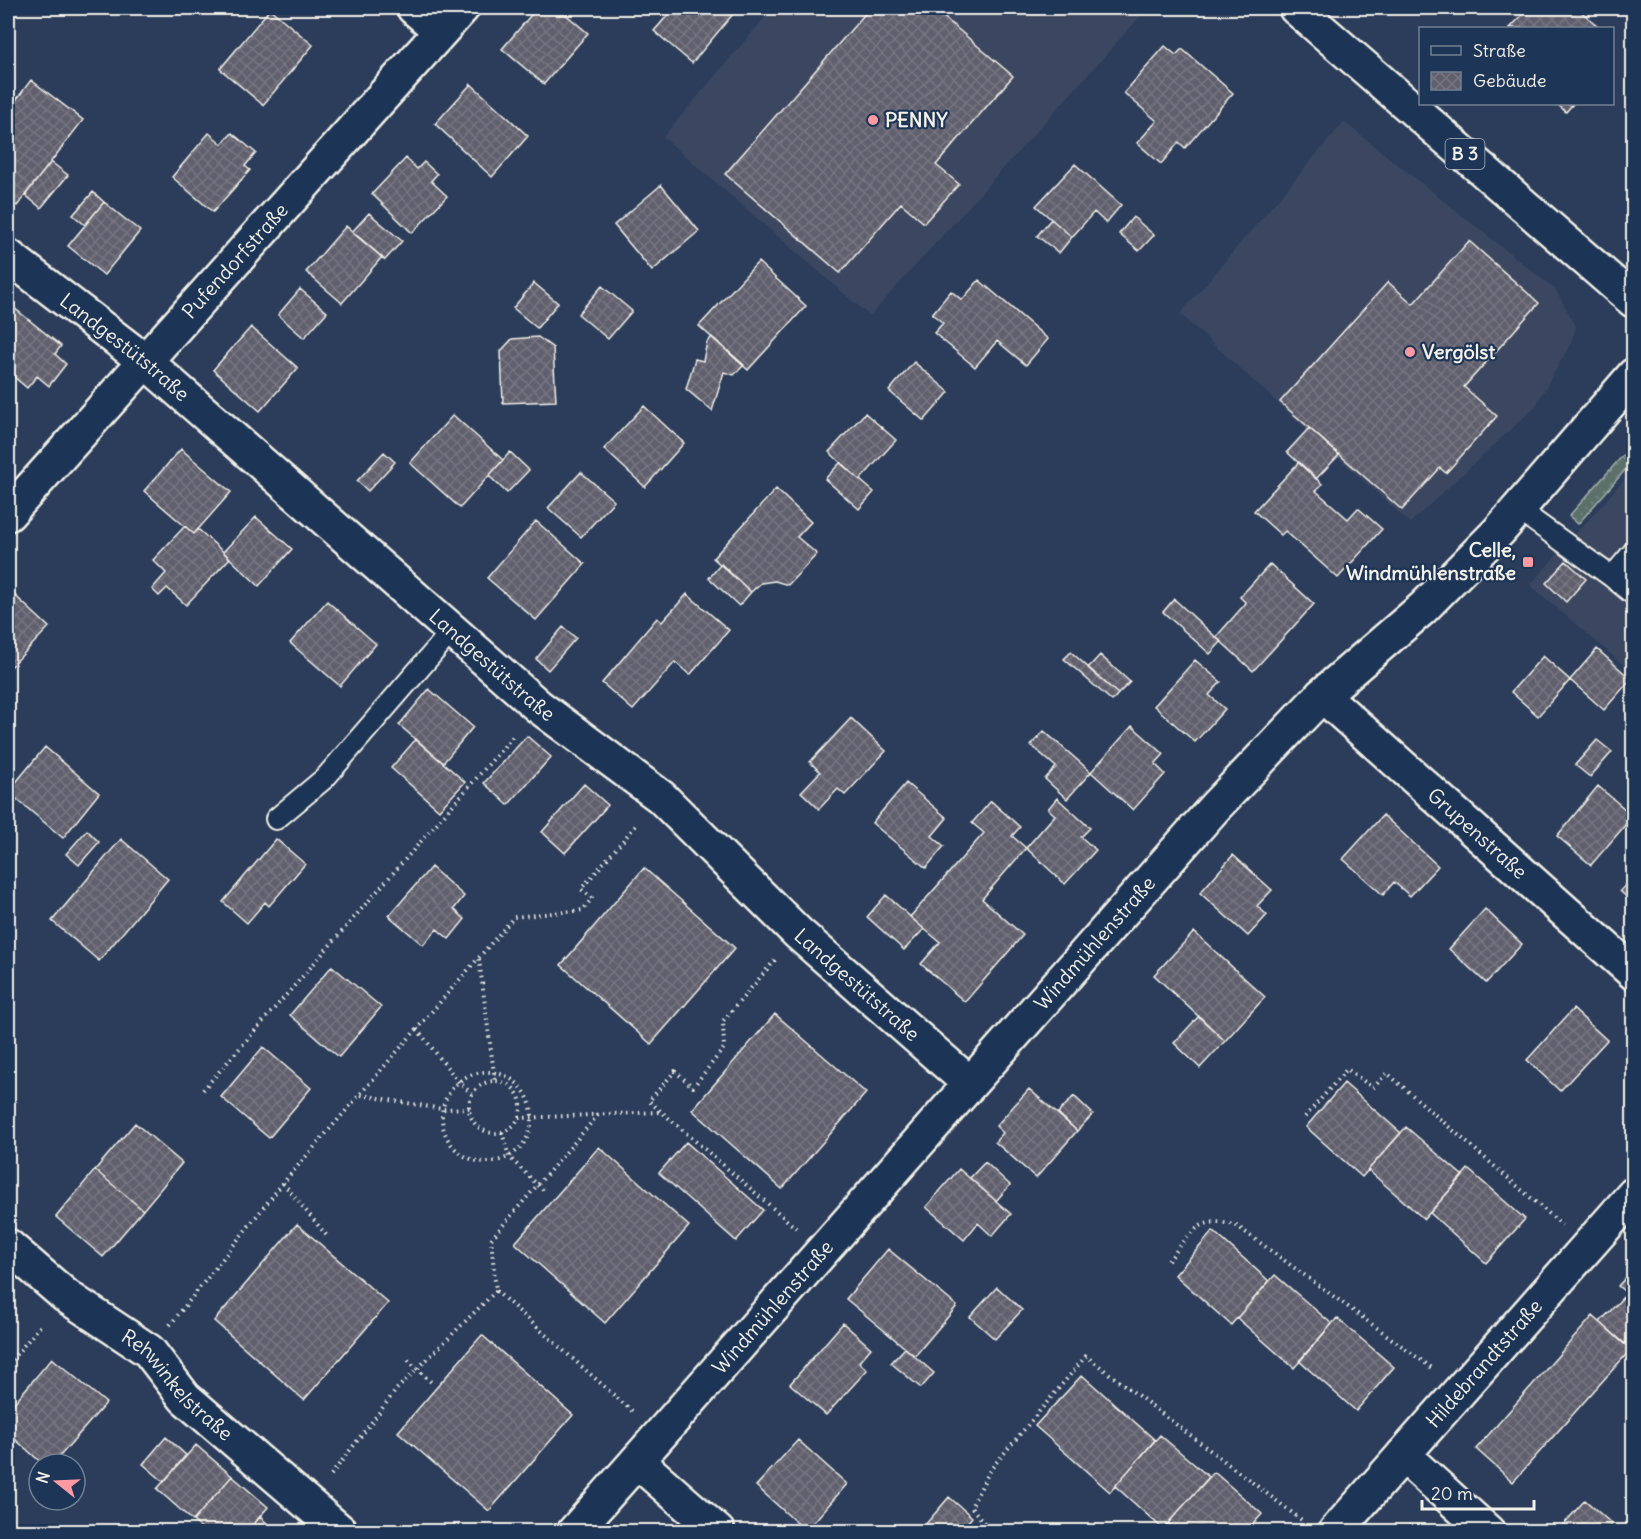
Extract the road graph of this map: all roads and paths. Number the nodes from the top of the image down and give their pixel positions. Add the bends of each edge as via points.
1 (414, 8) edge
2 (1296, 8) edge
3 (452, 19) edge
4 (8, 256) edge
5 (1634, 301) edge
6 (145, 361) junction
7 (1634, 375) edge
8 (1519, 510) junction
9 (8, 514) edge
10 (1634, 551) edge
11 (1612, 577) junction
12 (1634, 595) edge
13 (451, 632) junction
14 (1322, 695) junction
15 (538, 706) junction
16 (661, 797) junction
17 (276, 819) dead end
18 (798, 933) junction
19 (479, 958) junction
20 (1634, 973) edge
21 (417, 1029) junction
22 (493, 1071) junction
23 (458, 1081) junction
24 (495, 1081) junction
25 (969, 1083) junction
26 (203, 1090) dead end
27 (360, 1095) junction
28 (473, 1095) junction
29 (470, 1108) junction
30 (442, 1109) junction
31 (661, 1112) junction
32 (598, 1115) junction
33 (1305, 1117) dead end
34 (519, 1118) junction
35 (532, 1118) junction
36 (502, 1132) junction
37 (509, 1157) junction
38 (283, 1183) junction
39 (538, 1184) junction
40 (545, 1192) dead end
41 (1634, 1194) edge
42 (327, 1236) dead end
43 (8, 1246) edge
44 (1587, 1247) junction
45 (822, 1250) junction
46 (1168, 1261) dead end
47 (496, 1292) junction
48 (66, 1296) junction
49 (149, 1351) junction
50 (408, 1360) dead end
51 (8, 1364) edge
52 (418, 1369) junction
53 (431, 1382) dead end
54 (1461, 1390) junction
55 (659, 1436) junction
56 (1403, 1455) junction
57 (638, 1461) junction
58 (309, 1504) junction
59 (1321, 1528) edge
60 (340, 1532) edge
61 (574, 1532) edge
62 (718, 1532) edge
63 (992, 1532) edge
64 (1488, 1532) edge

1 - 3 street
2 - 5 street, B 3
3 - 6 street, Pufendorfstraße
4 - 6 street, Landgestütstraße
6 - 9 street, Pufendorfstraße
6 - 13 street, Landgestütstraße
7 - 8 street, Windmühlenstraße
8 - 11 lane
8 - 14 street, Windmühlenstraße via 1423,608
10 - 11 lane
11 - 12 lane
13 - 15 street, Landgestütstraße
13 - 17 lane via 325,778
14 - 20 street, Grupenstraße
14 - 25 street, Windmühlenstraße via 1215,807
15 - 16 street, Landgestütstraße
15 - 26 path
16 - 18 street, Landgestütstraße
16 - 19 path via 581,889 592,898 583,910 514,917
18 - 25 street, Landgestütstraße
18 - 31 path via 723,1021 724,1048 693,1087 675,1071 649,1101
19 - 21 path
19 - 22 path
21 - 23 path
21 - 27 path
22 - 23 path via 481,1071
22 - 24 path
22 - 35 path via 517,1082 528,1099
23 - 28 path
23 - 30 path
24 - 28 path
24 - 34 path via 517,1093
25 - 45 street, Windmühlenstraße
27 - 30 path
27 - 38 path
28 - 29 path
29 - 30 path
29 - 36 path via 479,1128
30 - 37 path via 442,1124 454,1149 466,1158 495,1162
31 - 32 path
31 - 45 path
32 - 35 path
32 - 39 path
33 - 44 path via 1347,1069 1373,1088 1387,1073
34 - 35 path
34 - 36 path
35 - 37 path via 529,1134
36 - 37 path
37 - 39 path
38 - 42 path
38 - 49 path
39 - 40 path
39 - 47 path via 491,1239
41 - 44 street, Hildebrandtstraße
43 - 48 street, Rehwinkelstraße
44 - 54 street, Hildebrandtstraße
45 - 55 street, Windmühlenstraße
46 - 54 path via 1199,1225 1219,1221 1237,1226
47 - 52 path
47 - 55 path
48 - 49 street, Rehwinkelstraße
48 - 51 path
49 - 58 street, Rehwinkelstraße via 185,1398
50 - 52 path
52 - 53 path
52 - 58 path via 397,1389
54 - 56 street, Hildebrandtstraße
55 - 57 street, Windmühlenstraße
56 - 59 street, Hildebrandtstraße
56 - 64 street
57 - 61 street, Windmühlenstraße
57 - 62 street
58 - 60 street, Rehwinkelstraße
59 - 63 path via 1086,1356 990,1470 971,1507

